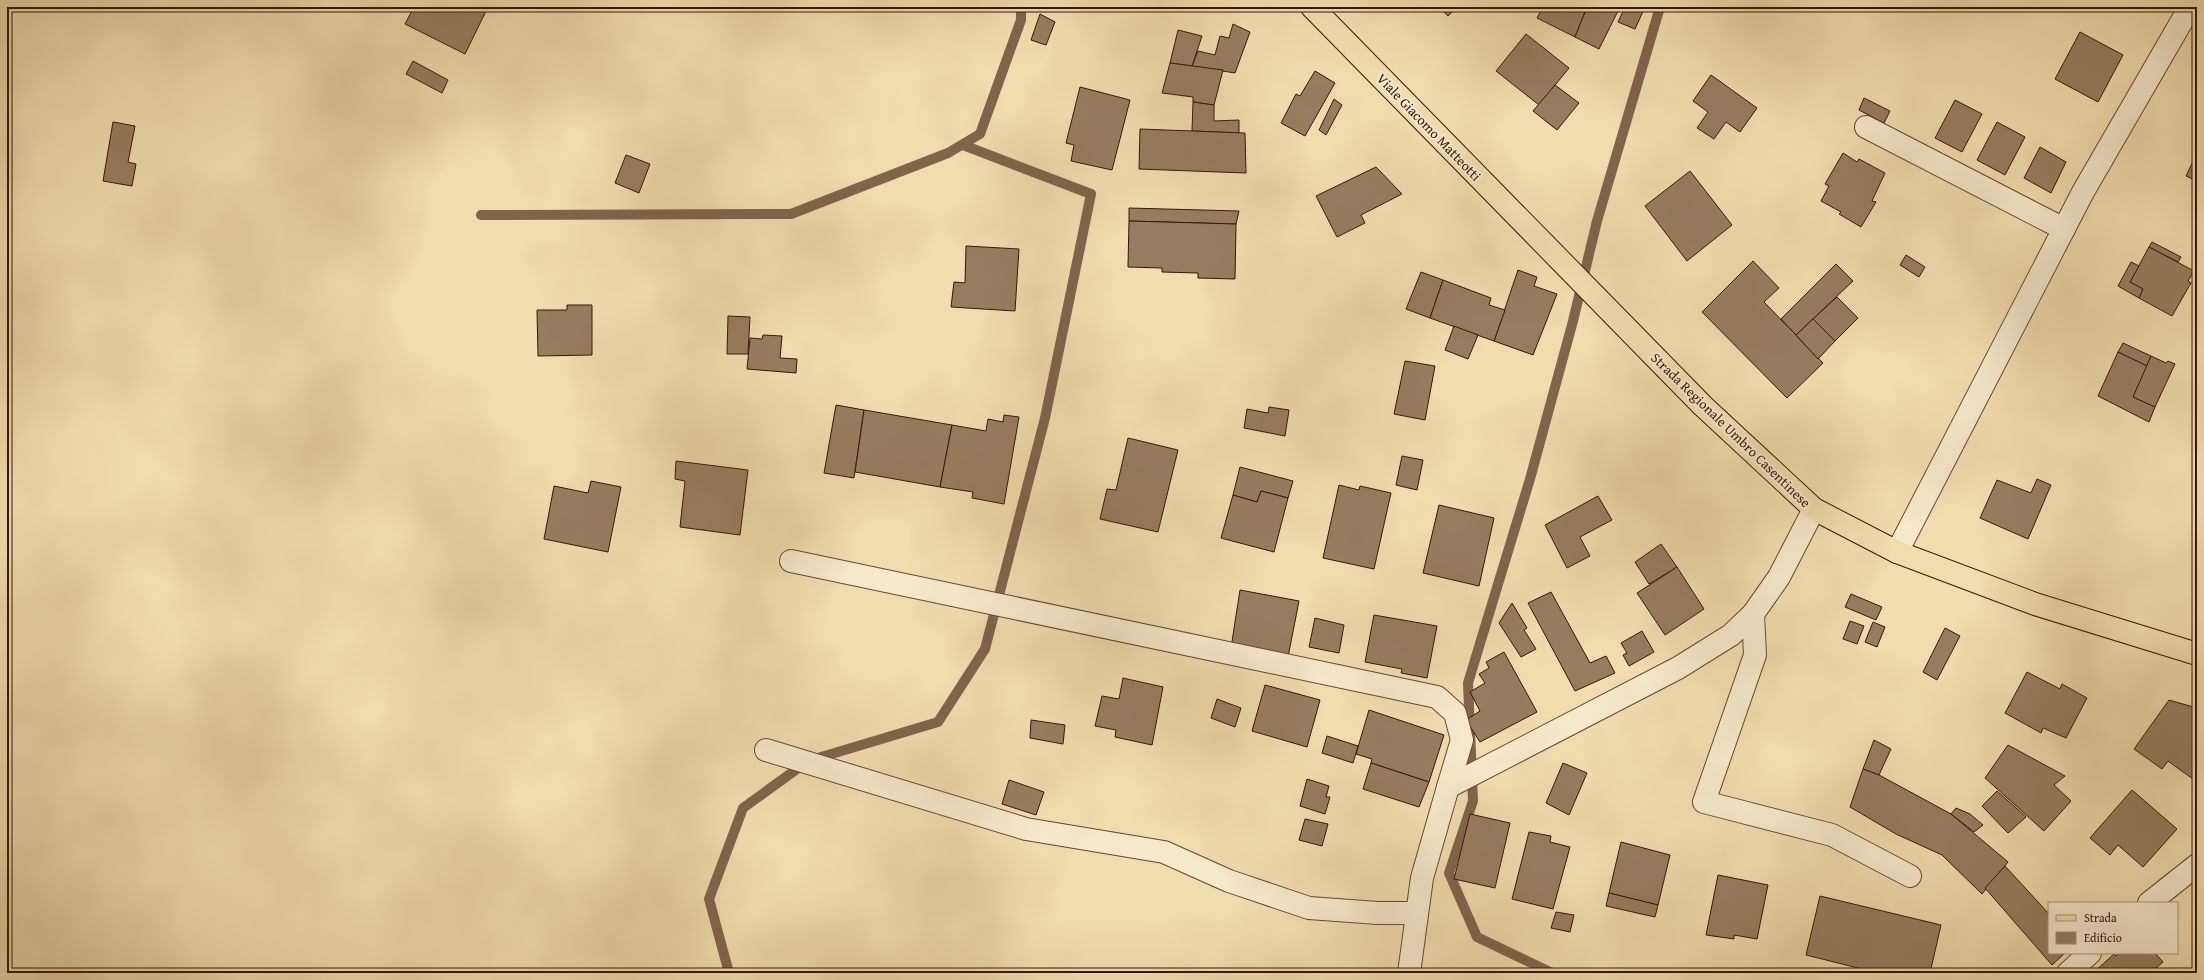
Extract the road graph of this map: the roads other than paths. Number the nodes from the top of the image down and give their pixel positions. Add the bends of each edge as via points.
1 (1312, 7) edge
2 (2190, 7) edge
3 (1866, 127) dead end
4 (2064, 229) junction
5 (1546, 247) joint
6 (1814, 510) junction
7 (1897, 552) junction
8 (791, 560) dead end
9 (1753, 614) junction
10 (2197, 654) edge
11 (766, 750) dead end
12 (1448, 787) junction
13 (2197, 865) edge
14 (1910, 876) dead end
15 (2150, 902) edge
16 (1417, 913) junction
17 (2089, 954) edge
18 (1409, 973) edge
19 (2068, 973) edge

1 - 5 main road, Viale Giacomo Matteotti
2 - 4 street
3 - 4 street
4 - 7 street
5 - 6 main road, Strada Regionale Umbro Casentinese via 1703,406
6 - 7 main road, Strada Regionale Umbro Casentinese
6 - 9 street via 1779,578
7 - 10 main road, Strada Regionale Umbro Casentinese via 2034,604
8 - 12 street via 1437,697 1455,713 1462,740
9 - 12 street via 1731,635 1678,668
9 - 14 street via 1755,655 1704,802 1832,835
11 - 16 street via 1026,829 1164,852 1229,881 1309,908
12 - 16 street via 1422,878
13 - 15 street
16 - 18 street
17 - 19 street

